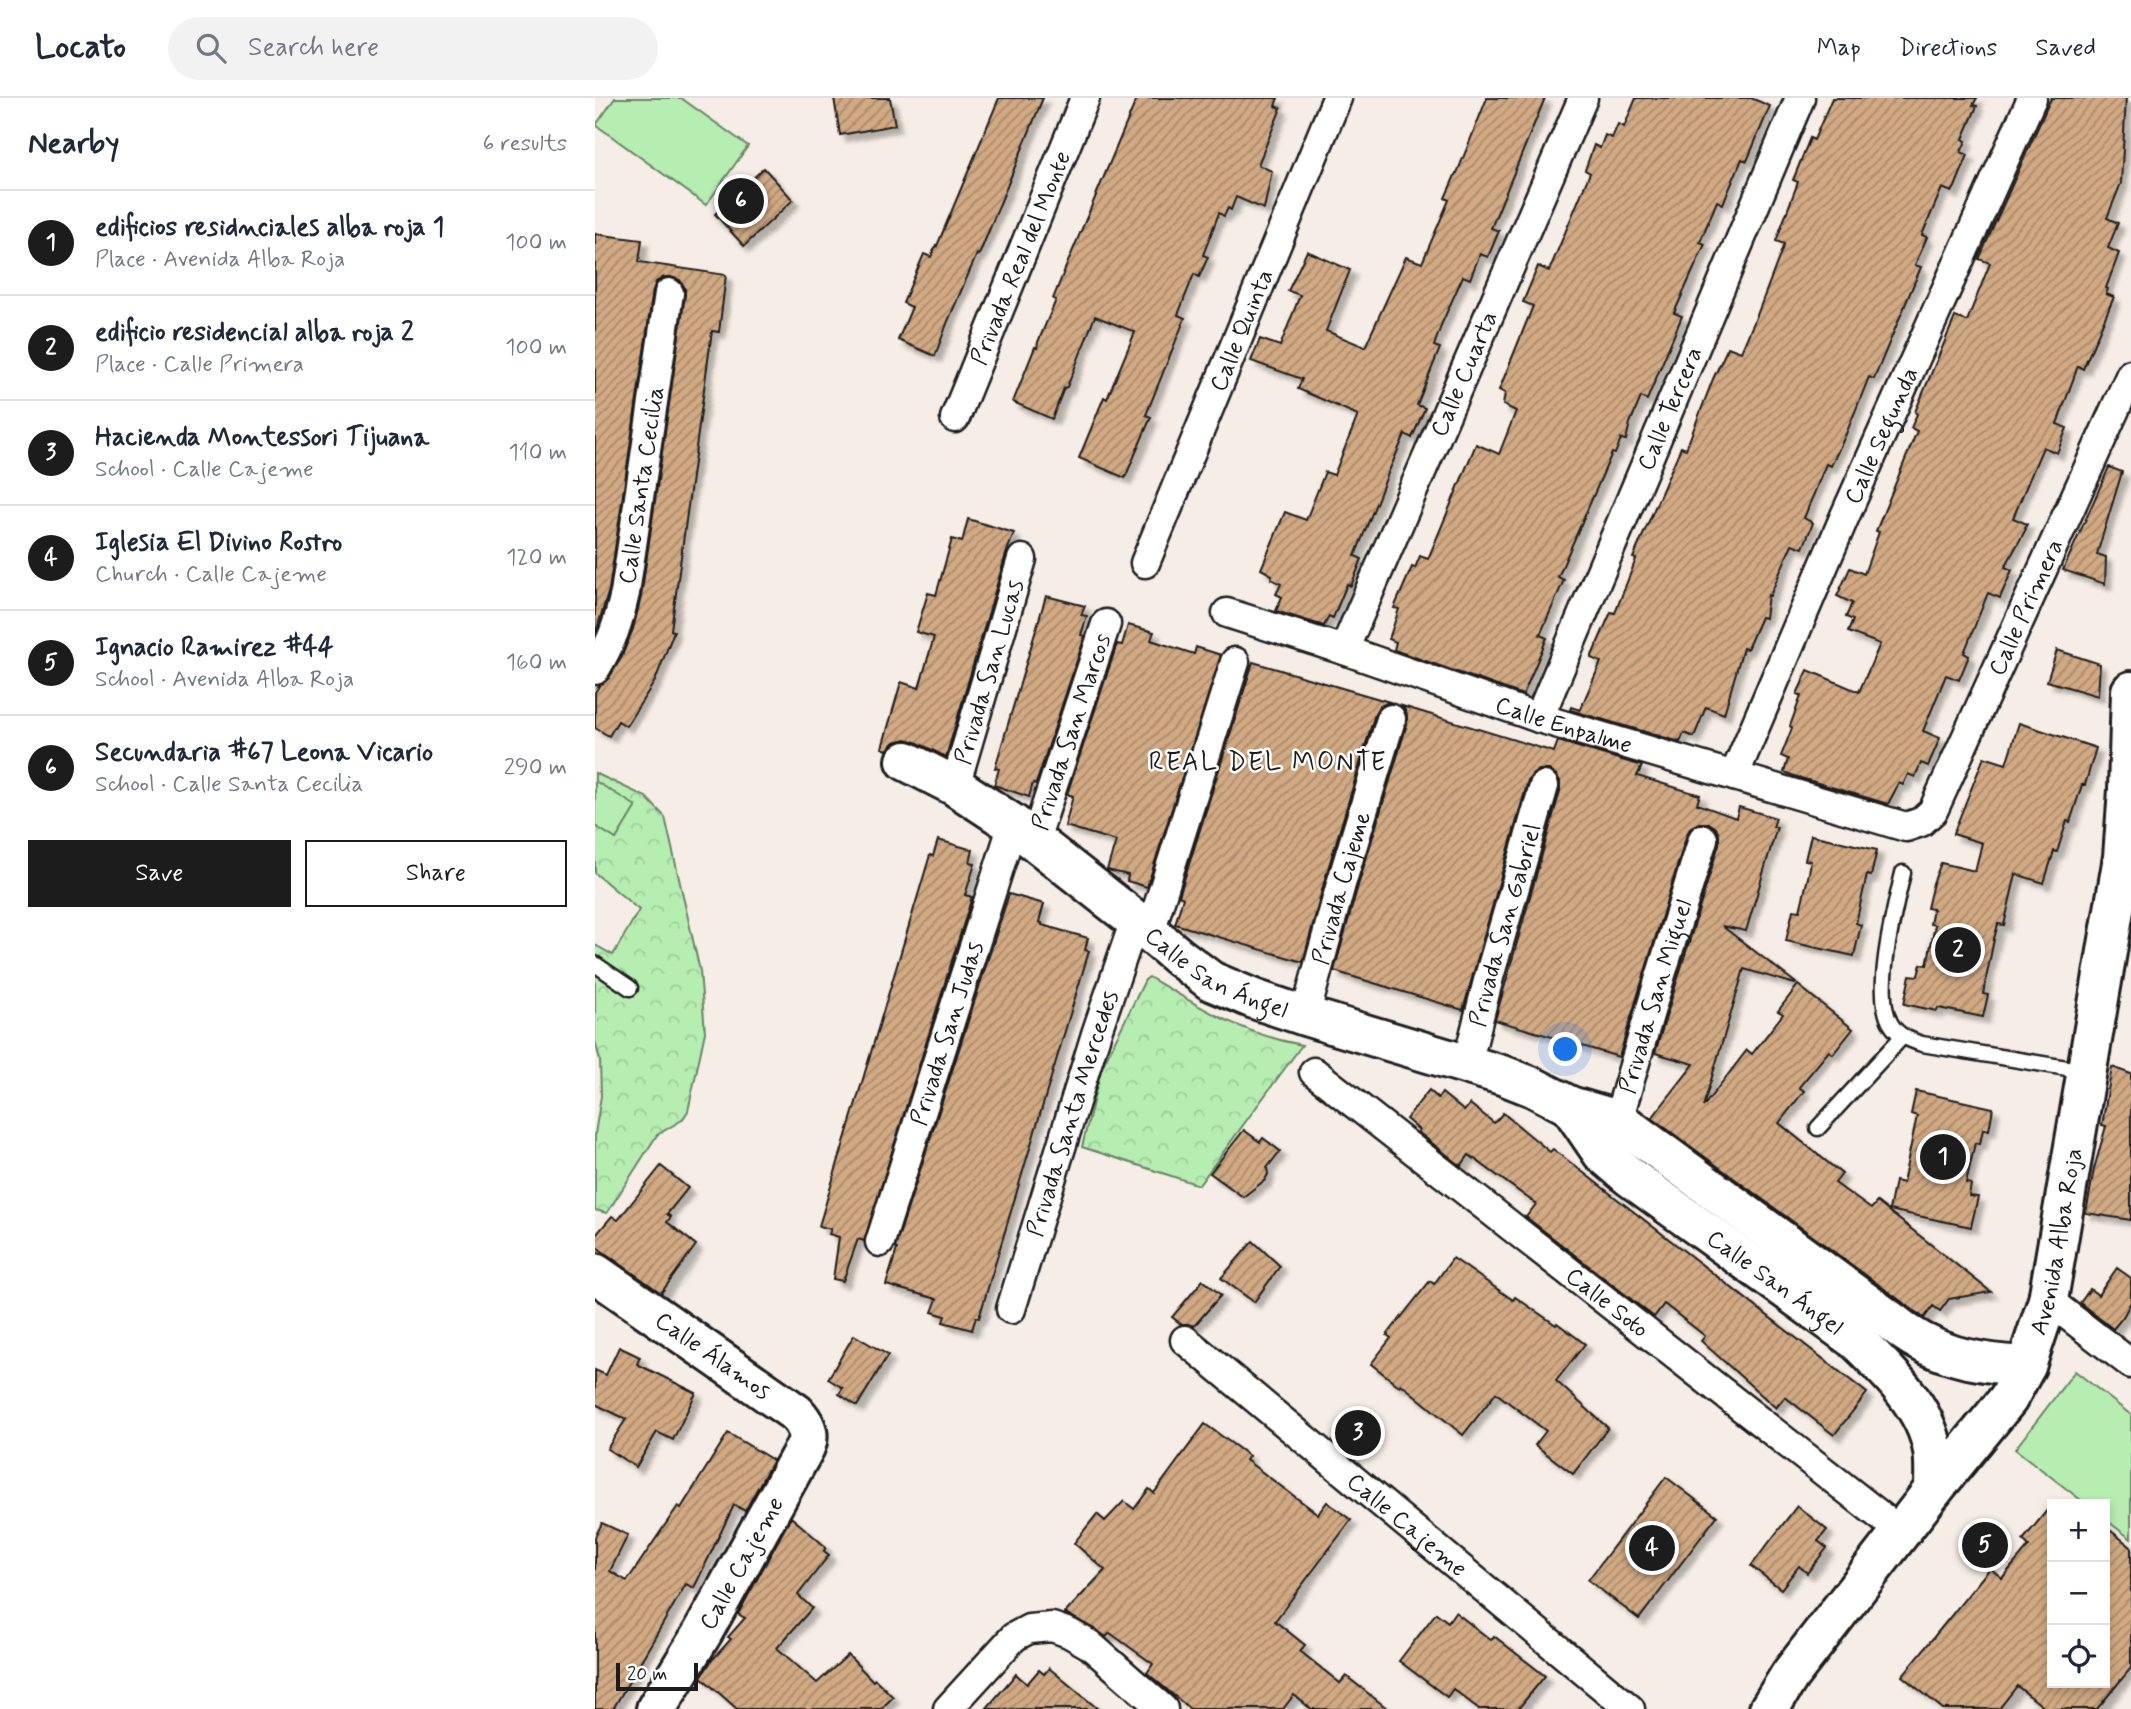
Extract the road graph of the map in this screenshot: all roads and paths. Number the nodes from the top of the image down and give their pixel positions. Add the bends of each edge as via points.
1 (1085, 98) edge
2 (1336, 98) edge
3 (1583, 98) edge
4 (1800, 98) edge
5 (2032, 98) edge
6 (669, 293) dead end
7 (2131, 374) edge
8 (955, 418) dead end
9 (1022, 559) dead end
10 (1145, 563) dead end
11 (1227, 613) dead end
12 (1107, 624) dead end
13 (1344, 650) junction
14 (1235, 663) dead end
15 (595, 670) edge
16 (2131, 691) edge
17 (1539, 718) junction
18 (1391, 719) dead end
19 (906, 761) dead end
20 (1734, 776) junction
21 (955, 786) junction
22 (1544, 786) dead end
23 (2129, 792) edge
24 (1906, 827) joint
25 (1024, 832) junction
26 (1703, 839) dead end
27 (1902, 873) dead end
28 (1142, 926) junction
29 (595, 964) edge
30 (630, 988) dead end
31 (1305, 1016) junction
32 (1902, 1037) junction
33 (1467, 1064) junction
34 (2087, 1071) junction
35 (1314, 1072) dead end
36 (1818, 1128) dead end
37 (1610, 1137) junction
38 (880, 1242) dead end
39 (595, 1273) edge
40 (2048, 1300) junction
41 (1011, 1309) dead end
42 (1185, 1340) dead end
43 (2131, 1364) edge
44 (2027, 1366) junction
45 (803, 1451) joint
46 (1934, 1489) junction
47 (1901, 1532) junction
48 (656, 1709) edge
49 (949, 1709) edge
50 (1163, 1709) edge
51 (1630, 1709) edge
52 (1769, 1709) edge

1 - 8 street, Privada Real del Monte
2 - 10 street, Calle Quinta
3 - 13 street, Calle Cuarta
4 - 17 street, Calle Tercera
5 - 20 street, Calle Segunda
6 - 15 street, Calle Santa Cecilia via 625,593 619,622
7 - 24 street, Calle Primera via 1933,811
9 - 21 street, Privada San Lucas
11 - 13 street, Calle Enpalme
12 - 25 street, Privada San Marcos
13 - 17 street, Calle Enpalme
14 - 28 street, Privada Santa Mercedes
16 - 23 street, Avenida Alba Roja
17 - 20 street, Calle Enpalme
18 - 31 street, Privada Cajeme
19 - 21 street, Calle San Ángel
20 - 24 street, Calle Enpalme
21 - 25 street, Calle San Ángel
22 - 33 street, Privada San Gabriel
23 - 34 street, Avenida Alba Roja via 2123,858
25 - 28 street, Calle San Ángel
25 - 38 street, Privada San Judas
26 - 37 street, Privada San Miguel
27 - 32 lane via 1883,985 1890,1024
28 - 31 street, Calle San Ángel via 1211,981
28 - 41 street, Privada Santa Mercedes via 1097,1031
29 - 30 lane
31 - 33 street, Calle San Ángel
32 - 34 lane
32 - 36 lane
33 - 37 street, Calle San Ángel via 1514,1079 1570,1106
34 - 40 street, Avenida Alba Roja
35 - 47 street, Calle Soto
37 - 44 street, Calle San Ángel via 1908,1336 1957,1358
37 - 46 street, Calle San Ángel via 1630,1177 1857,1341 1883,1366 1924,1422 1933,1451
39 - 45 street, Calle Álamos via 796,1413 808,1431
40 - 43 street
40 - 44 street, Avenida Alba Roja
42 - 51 street, Calle Cajeme
44 - 46 street, Avenida Alba Roja via 2008,1399
45 - 48 street, Calle Cajeme
46 - 47 street, Avenida Alba Roja
47 - 52 street, Avenida Alba Roja
49 - 50 street via 1014,1637 1029,1629 1052,1627 1090,1645

